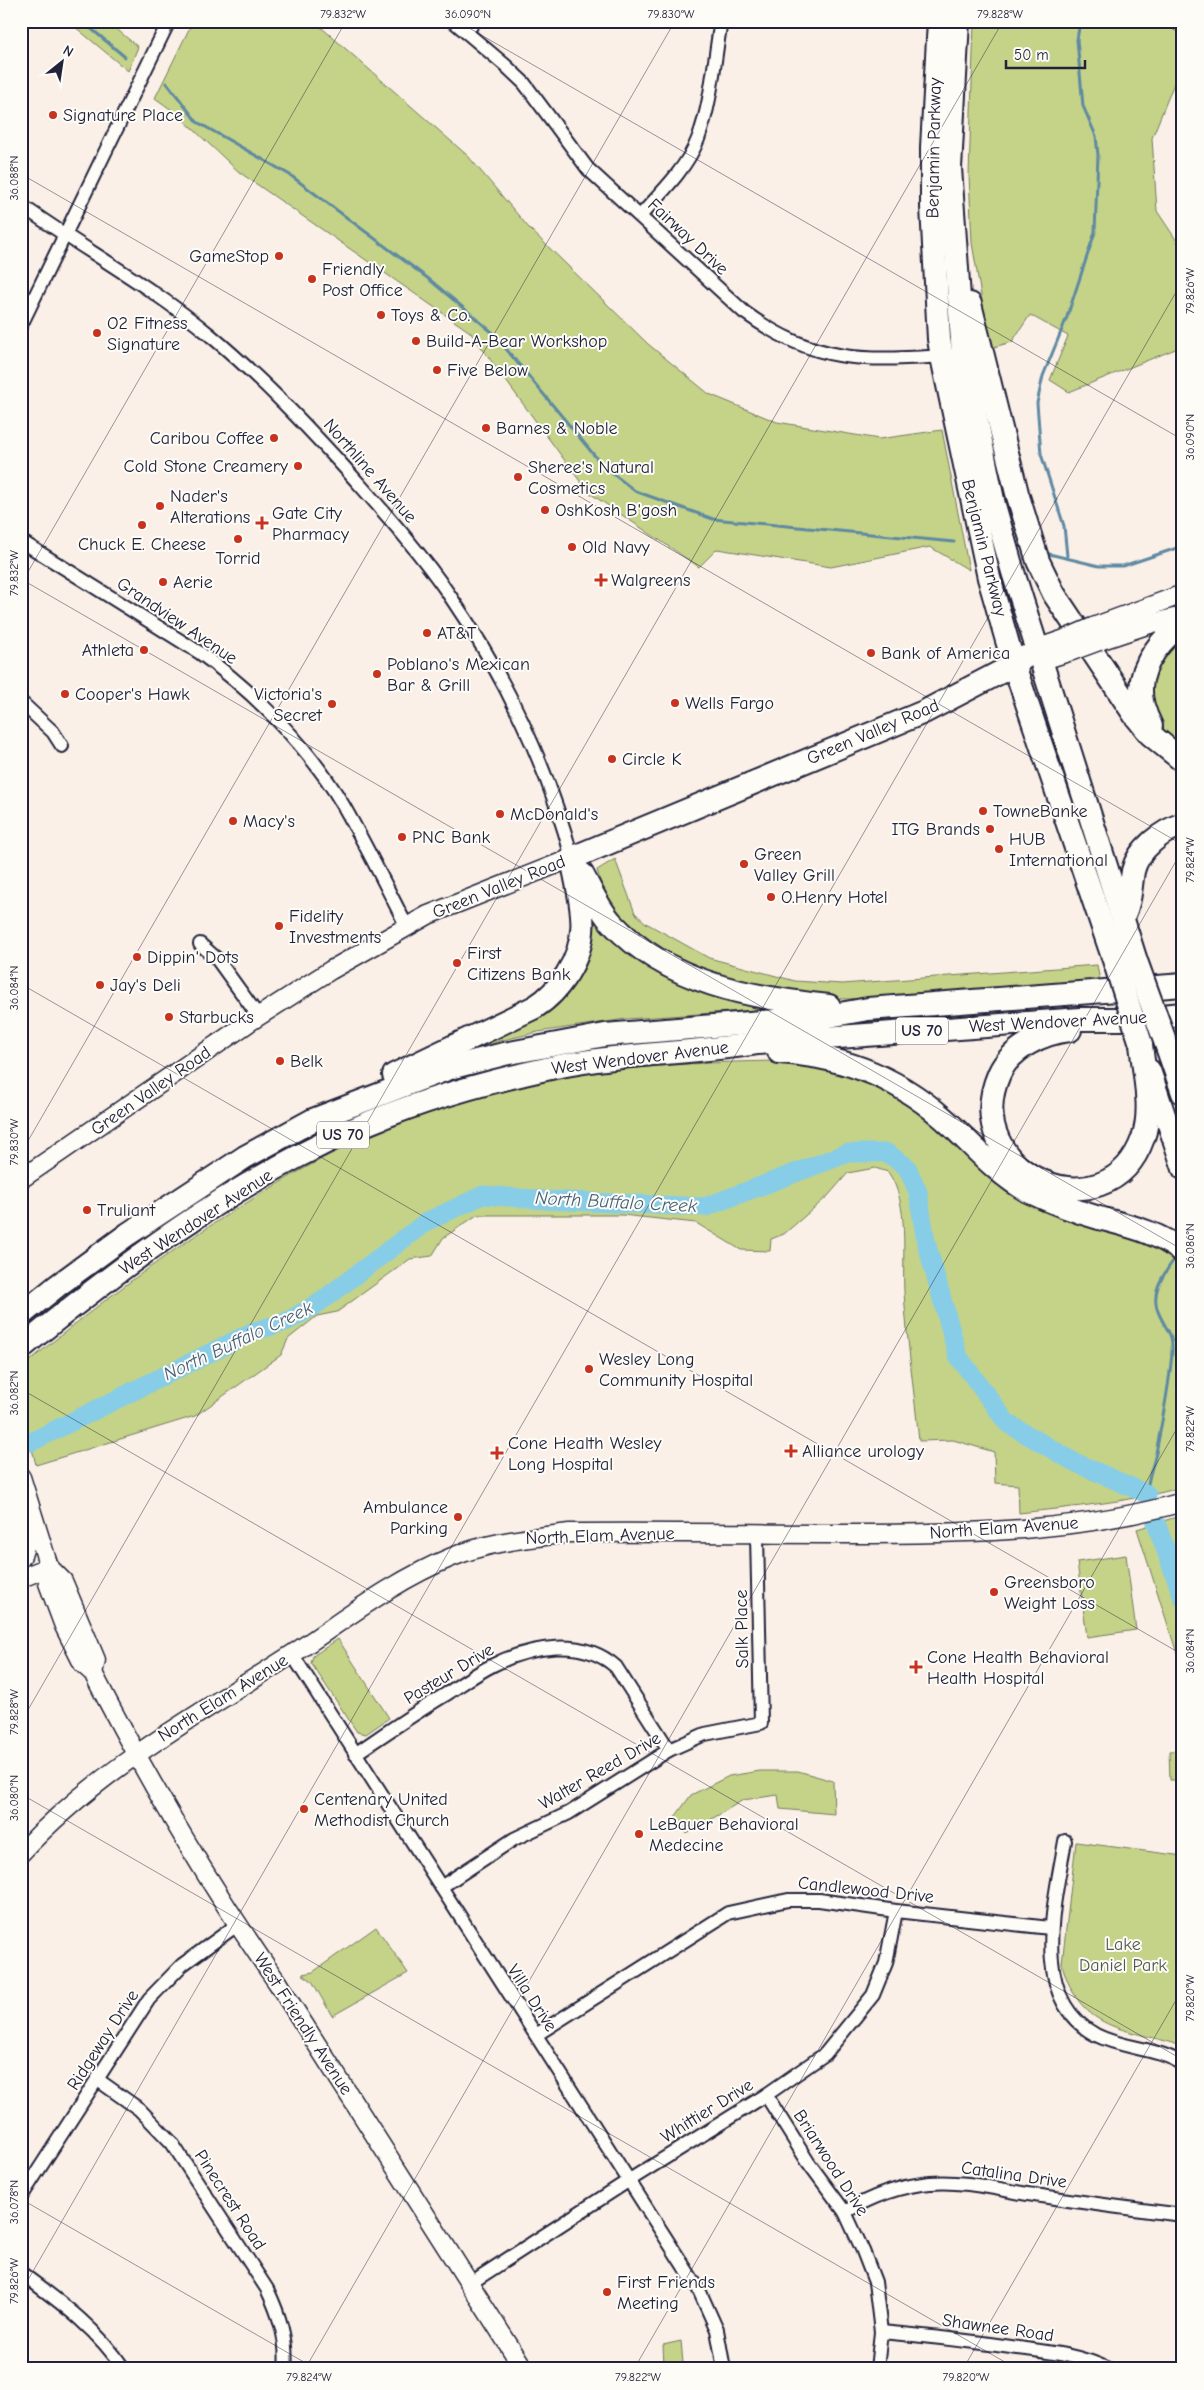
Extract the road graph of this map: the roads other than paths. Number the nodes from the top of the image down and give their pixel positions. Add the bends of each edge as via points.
1 (169, 21) edge
2 (453, 21) edge
3 (475, 21) edge
4 (721, 21) edge
5 (939, 21) edge
6 (958, 21) edge
7 (466, 32) junction
8 (21, 205) edge
9 (640, 216) junction
10 (65, 235) junction
11 (955, 240) junction
12 (21, 325) edge
13 (952, 356) junction
14 (21, 541) edge
15 (1183, 594) edge
16 (1183, 616) edge
17 (1183, 625) edge
18 (1096, 634) junction
19 (1038, 655) junction
20 (1014, 665) junction
21 (21, 702) edge
22 (62, 746) dead end
23 (1180, 759) edge
24 (1183, 824) edge
25 (572, 858) junction
26 (1123, 917) junction
27 (407, 927) junction
28 (200, 944) dead end
29 (1126, 962) junction
30 (1183, 986) edge
31 (868, 1010) junction
32 (1183, 1014) edge
33 (259, 1017) junction
34 (1126, 1019) junction
35 (1141, 1044) junction
36 (718, 1049) junction
37 (1179, 1084) edge
38 (1183, 1108) edge
39 (313, 1120) junction
40 (1183, 1169) edge
41 (21, 1179) edge
42 (1183, 1252) edge
43 (21, 1315) edge
44 (21, 1348) edge
45 (21, 1477) edge
46 (1183, 1502) edge
47 (32, 1515) junction
48 (757, 1534) junction
49 (21, 1558) edge
50 (49, 1567) junction
51 (21, 1578) edge
52 (292, 1654) junction
53 (761, 1723) joint
54 (669, 1750) junction
55 (135, 1754) junction
56 (355, 1754) junction
57 (1065, 1841) dead end
58 (21, 1854) edge
59 (441, 1887) junction
60 (896, 1911) junction
61 (237, 1925) junction
62 (1050, 1928) junction
63 (536, 2036) junction
64 (1183, 2064) edge
65 (98, 2080) junction
66 (766, 2095) junction
67 (628, 2181) junction
68 (21, 2197) edge
69 (845, 2212) junction
70 (1183, 2215) edge
71 (21, 2273) edge
72 (469, 2284) junction
73 (881, 2332) junction
74 (124, 2369) edge
75 (284, 2369) edge
76 (524, 2369) edge
77 (724, 2369) edge
78 (877, 2369) edge
79 (1108, 2369) edge

1 - 10 street
2 - 7 street, Fairway Drive
3 - 7 street
4 - 9 street via 698,140 670,183
5 - 13 highway, Benjamin Parkway via 932,207 939,339
6 - 11 highway, Benjamin Parkway via 950,168
7 - 9 street, Fairway Drive via 524,84 588,169
8 - 10 street, Northline Avenue
9 - 13 street, Fairway Drive via 770,332 808,348 863,360
10 - 12 street
10 - 25 street, Northline Avenue via 193,321 268,386 354,478 415,550 450,595 510,694 562,822
11 - 13 highway, Benjamin Parkway
11 - 23 highway via 1030,542 1038,561 1054,594 1134,714 1151,735
13 - 19 highway, Benjamin Parkway
13 - 20 highway, Benjamin Parkway via 989,578
14 - 27 street, Grandview Avenue via 200,653 265,708 300,747 342,804
15 - 18 main road, Green Valley Road
16 - 18 main road, Green Valley Road
17 - 23 highway via 1176,628 1154,653 1141,688 1145,713 1154,730
18 - 19 main road, Green Valley Road, bridge
19 - 20 highway, Green Valley Road
19 - 26 highway, Benjamin Parkway
20 - 25 highway, Green Valley Road via 917,714
20 - 29 highway, Benjamin Parkway
21 - 22 street via 53,732
24 - 26 highway via 1159,835 1141,855 1134,870 1130,902
25 - 27 main road, Green Valley Road via 428,915
25 - 31 highway via 611,922 631,941 687,974 718,987 776,1001
25 - 39 highway via 582,911 583,937 578,957 552,996 353,1094
26 - 29 highway, Benjamin Parkway
27 - 33 main road, Green Valley Road via 331,970
28 - 33 street via 217,959
29 - 35 highway, Benjamin Parkway, bridge
29 - 37 highway, Benjamin Parkway, bridge via 1165,1041
30 - 31 highway, West Wendover Avenue / US 70
31 - 39 highway, West Wendover Avenue / US 70 via 823,1017 604,1035 549,1044 453,1067
32 - 34 highway, West Wendover Avenue / US 70
33 - 41 main road, Green Valley Road
34 - 35 highway via 1047,1035 1018,1050 1008,1060 996,1082 991,1111 998,1142 1016,1166 1042,1182 1066,1189 1094,1186 1120,1172 1137,1150 1146,1126 1148,1112
34 - 36 highway, West Wendover Avenue / US 70 via 1080,1019 758,1043
35 - 40 main road, Benjamin Parkway
36 - 42 highway via 801,1054 878,1074 923,1100 993,1165 1026,1189 1067,1208 1149,1231
36 - 44 highway, West Wendover Avenue / US 70 via 614,1058 499,1079 446,1094 352,1130 255,1180 202,1213
37 - 38 main road, Benjamin Parkway
39 - 43 highway, West Wendover Avenue / US 70 via 245,1157 168,1206
45 - 47 main road, West Friendly Avenue
46 - 48 main road, North Elam Avenue via 1127,1517 1012,1532
47 - 49 main road
47 - 50 main road, West Friendly Avenue
48 - 52 main road, North Elam Avenue via 570,1533 522,1537 487,1545 453,1556 404,1579
48 - 53 street, Salk Place
50 - 51 main road
50 - 55 main road, West Friendly Avenue via 48,1584 64,1626 83,1664 93,1673
52 - 55 main road, North Elam Avenue
52 - 56 street, Villa Drive
53 - 54 street, Walter Reed Drive via 705,1734
54 - 56 street, Pasteur Drive via 611,1663 586,1650 556,1648 513,1656 495,1664
54 - 59 street, Walter Reed Drive via 570,1814 524,1832
55 - 58 main road, North Elam Avenue via 68,1807
55 - 61 main road, West Friendly Avenue
56 - 59 street, Villa Drive
57 - 62 street
59 - 63 street, Villa Drive
60 - 62 street, Candlewood Drive
60 - 63 street, Candlewood Drive via 819,1900 788,1900 728,1913
60 - 66 street, Whittier Drive via 886,1963 872,1995 825,2054
61 - 65 street, Ridgeway Drive via 182,1965 149,1999
61 - 72 main road, West Friendly Avenue via 277,1982
62 - 64 street via 1054,1974 1075,2020 1097,2035 1153,2051
63 - 67 street, Villa Drive
65 - 68 street, Ridgeway Drive
65 - 75 street, Pinecrest Road via 140,2109 155,2124 200,2184 277,2309 285,2342
66 - 67 street, Whittier Drive
66 - 69 street, Briarwood Drive via 808,2162
67 - 72 street, Whittier Drive
67 - 77 street, Villa Drive via 712,2314
69 - 70 street, Catalina Drive via 902,2186 933,2182
69 - 73 street, Briarwood Drive via 875,2282
71 - 74 street via 94,2331
72 - 76 main road, West Friendly Avenue
73 - 78 street, Briarwood Drive
73 - 79 street, Shawnee Road via 962,2339 1062,2354

